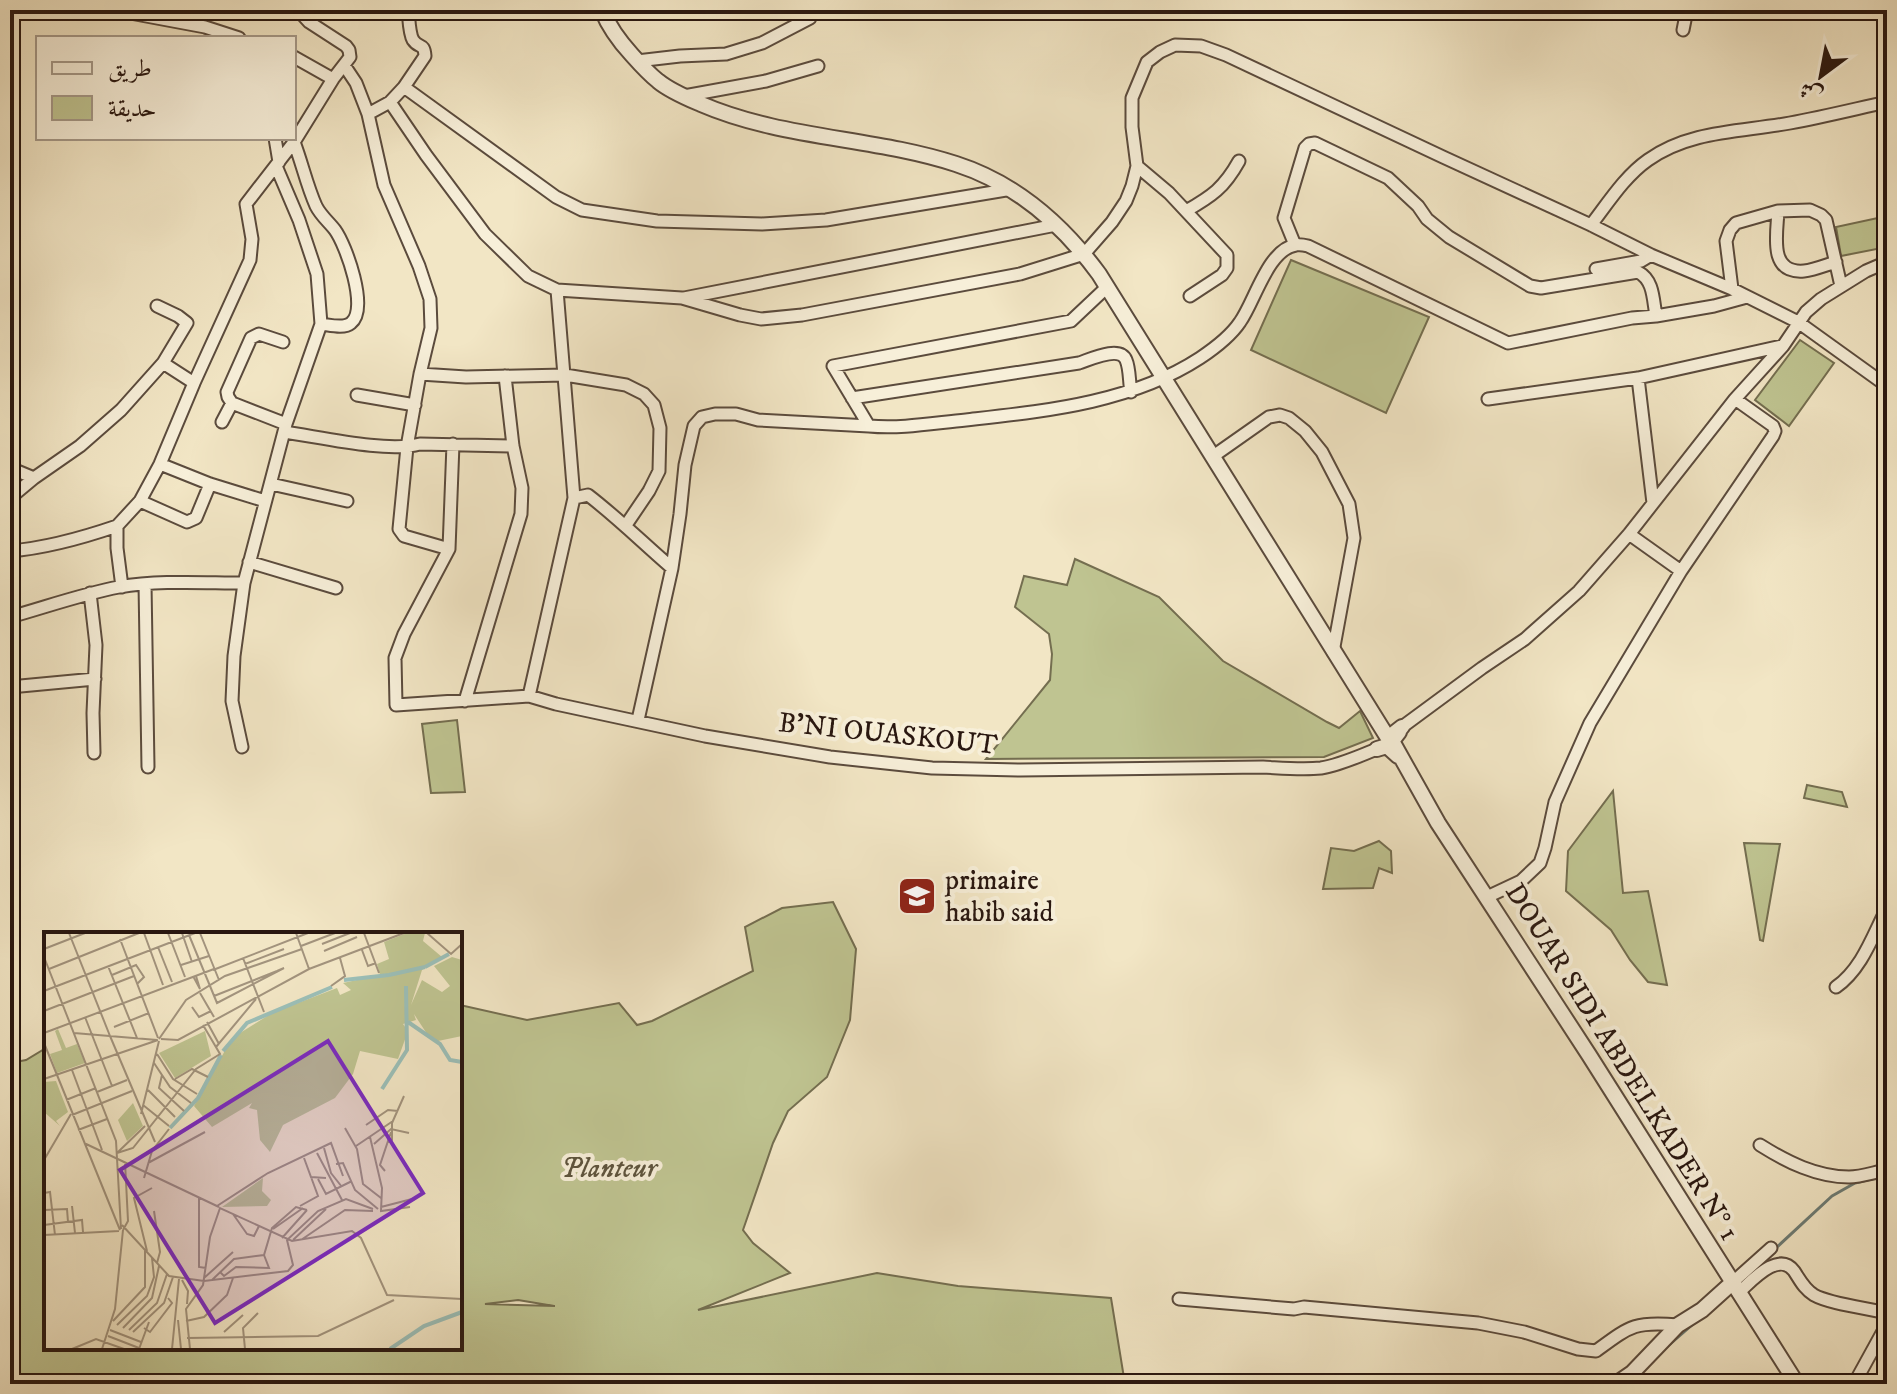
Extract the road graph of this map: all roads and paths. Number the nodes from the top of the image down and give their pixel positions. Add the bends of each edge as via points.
1 (114, 10) edge
2 (298, 10) edge
3 (340, 10) edge
4 (365, 10) edge
5 (408, 10) edge
6 (602, 10) edge
7 (1687, 10) edge
8 (810, 18) dead end
9 (1683, 30) dead end
10 (233, 36) edge
11 (296, 58) edge
12 (637, 61) junction
13 (344, 65) junction
14 (818, 66) dead end
15 (333, 79) junction
16 (404, 87) junction
17 (684, 97) junction
18 (390, 102) junction
19 (1887, 102) edge
20 (368, 114) junction
21 (296, 139) edge
22 (275, 140) edge
23 (294, 142) joint
24 (1239, 161) dead end
25 (277, 164) junction
26 (1137, 166) junction
27 (1012, 189) junction
28 (1186, 211) junction
29 (1778, 211) junction
30 (1056, 225) junction
31 (1591, 225) junction
32 (1295, 245) junction
33 (1084, 254) junction
34 (1651, 255) junction
35 (1836, 262) junction
36 (1887, 262) edge
37 (1596, 269) dead end
38 (1841, 286) junction
39 (1106, 288) junction
40 (1732, 289) junction
41 (557, 290) junction
42 (1190, 296) dead end
43 (1747, 297) junction
44 (682, 298) junction
45 (157, 306) dead end
46 (1656, 316) junction
47 (1798, 322) junction
48 (321, 324) junction
49 (283, 342) dead end
50 (1783, 346) junction
51 (163, 363) junction
52 (420, 374) junction
53 (565, 375) junction
54 (505, 376) junction
55 (1165, 377) junction
56 (1638, 378) junction
57 (194, 383) junction
58 (1887, 386) edge
59 (1131, 392) junction
60 (357, 395) dead end
61 (852, 398) junction
62 (1488, 399) dead end
63 (1735, 399) junction
64 (232, 403) junction
65 (415, 405) junction
66 (222, 422) dead end
67 (869, 426) junction
68 (285, 428) junction
69 (453, 444) junction
70 (513, 446) junction
71 (407, 447) junction
72 (1212, 457) junction
73 (160, 464) junction
74 (10, 468) edge
75 (34, 478) junction
76 (210, 484) junction
77 (271, 484) junction
78 (10, 498) edge
79 (574, 498) junction
80 (140, 501) junction
81 (265, 501) junction
82 (347, 501) dead end
83 (1653, 503) junction
84 (626, 525) junction
85 (117, 526) junction
86 (1629, 534) junction
87 (449, 549) junction
88 (10, 551) edge
89 (249, 562) junction
90 (672, 568) junction
91 (1681, 571) junction
92 (244, 583) junction
93 (145, 584) junction
94 (122, 587) junction
95 (336, 588) dead end
96 (90, 593) junction
97 (10, 617) edge
98 (1333, 652) junction
99 (95, 679) junction
100 (10, 687) edge
101 (529, 696) junction
102 (465, 701) junction
103 (638, 720) junction
104 (1402, 727) joint
105 (1386, 743) junction
106 (242, 747) dead end
107 (94, 753) dead end
108 (148, 767) dead end
109 (1487, 897) junction
110 (1887, 908) edge
111 (1836, 987) dead end
112 (1760, 1145) dead end
113 (1887, 1170) edge
114 (1771, 1248) dead end
115 (1735, 1288) junction
116 (1179, 1299) dead end
117 (1887, 1313) edge
118 (1887, 1324) edge
119 (1678, 1325) junction
120 (1616, 1384) edge
121 (1797, 1384) edge
122 (1854, 1384) edge

1 - 10 street
2 - 13 street via 346,46 350,54
3 - 4 street
5 - 16 street via 412,38 426,52
6 - 12 street, DOUAR SIDI ABDELKADER N° 1
7 - 9 street
8 - 12 street via 762,43 726,54
11 - 15 street
12 - 17 street, DOUAR SIDI ABDELKADER N° 1
13 - 15 street
13 - 20 street
14 - 17 street
15 - 21 street
16 - 18 street
16 - 27 street via 556,197 582,210 657,221 762,224 826,220
17 - 27 street, DOUAR SIDI ABDELKADER N° 1 via 725,115 958,164
18 - 20 street
18 - 41 street via 485,234 528,276
19 - 31 street via 1701,136 1670,147 1635,171
20 - 52 street via 384,185 430,299 431,328
22 - 25 street
23 - 25 street
23 - 48 street via 315,204 348,258 358,295 351,323
24 - 28 street via 1225,185
25 - 48 street via 317,274
25 - 57 street via 246,204 250,260
26 - 28 street
26 - 31 street via 1132,98 1147,62 1175,45 1201,46
26 - 33 street via 1126,201
27 - 30 street, DOUAR SIDI ABDELKADER N° 1
28 - 42 street via 1227,255 1222,275
29 - 35 street via 1821,215
29 - 35 street via 1777,250 1784,266 1805,271
29 - 40 street via 1736,223 1730,230 1726,241
30 - 33 street, DOUAR SIDI ABDELKADER N° 1
30 - 44 street
31 - 34 street
32 - 46 street via 1308,246 1508,343
32 - 46 street via 1284,218 1305,148 1315,143 1388,178 1449,237 1530,286 1644,275
32 - 55 street via 1272,263 1223,342
33 - 39 street, DOUAR SIDI ABDELKADER N° 1
33 - 44 street via 1020,274 802,315 761,319
34 - 37 street
34 - 40 street
35 - 38 street
36 - 38 street
38 - 47 street
39 - 55 street, DOUAR SIDI ABDELKADER N° 1
39 - 61 street via 1071,321 833,366
40 - 43 street
41 - 44 street
41 - 53 street
43 - 46 street
43 - 47 street
45 - 51 street via 187,323
47 - 50 street
47 - 58 street
48 - 68 street
49 - 64 street via 259,334 251,338 227,392
50 - 56 street
50 - 63 street
51 - 57 street
51 - 75 street via 121,410
52 - 54 street
52 - 65 street
53 - 54 street
53 - 79 street
53 - 84 street via 626,385 654,405 660,428 659,471
54 - 70 street
55 - 59 street
55 - 72 street, DOUAR SIDI ABDELKADER N° 1
56 - 62 street
56 - 83 street
57 - 73 street
59 - 61 street via 1126,359 1114,352 1079,363
59 - 67 street via 1000,416
60 - 65 street
61 - 67 street
63 - 83 street
63 - 91 street via 1775,431
64 - 66 street
64 - 68 street
65 - 71 street
67 - 90 street via 736,414 702,417 694,426 685,465
68 - 71 street
68 - 77 street
69 - 70 street
69 - 71 street
69 - 87 street
70 - 102 street via 522,488 521,514
71 - 87 street via 399,529 404,536
72 - 98 street, DOUAR SIDI ABDELKADER N° 1
72 - 98 street via 1269,417 1280,415 1305,431 1322,452 1349,504 1354,538
73 - 76 street
73 - 80 street
74 - 75 street
75 - 78 street
76 - 80 street via 193,521
76 - 81 street
77 - 81 street
77 - 82 street
79 - 84 street via 588,495
79 - 101 street
80 - 85 street
81 - 89 street
83 - 86 street
84 - 90 street
85 - 88 street
85 - 94 street
86 - 91 street
86 - 104 street via 1579,591 1525,639
87 - 102 street, B'NI OUASKOUT via 395,658 396,705
89 - 92 street
89 - 95 street
90 - 103 street
91 - 109 street via 1590,723 1555,802 1540,863 1521,881
92 - 93 street
92 - 106 street via 232,701
93 - 94 street
93 - 108 street
94 - 96 street
96 - 97 street
96 - 99 street
98 - 105 street, DOUAR SIDI ABDELKADER N° 1
99 - 100 street
99 - 107 street
101 - 102 street, B'NI OUASKOUT
101 - 103 street, B'NI OUASKOUT
103 - 105 street, B'NI OUASKOUT via 762,746 932,768 1324,768
104 - 105 street
105 - 109 street, DOUAR SIDI ABDELKADER N° 1 via 1407,765
109 - 115 street, DOUAR SIDI ABDELKADER N° 1
110 - 111 street via 1860,962
112 - 113 street via 1819,1173 1851,1177
114 - 115 street
115 - 117 street via 1780,1263 1791,1267 1816,1296
115 - 119 street
115 - 121 street, DOUAR SIDI ABDELKADER N° 1
116 - 119 street via 1478,1323 1596,1351 1636,1325
118 - 122 street
119 - 120 street

